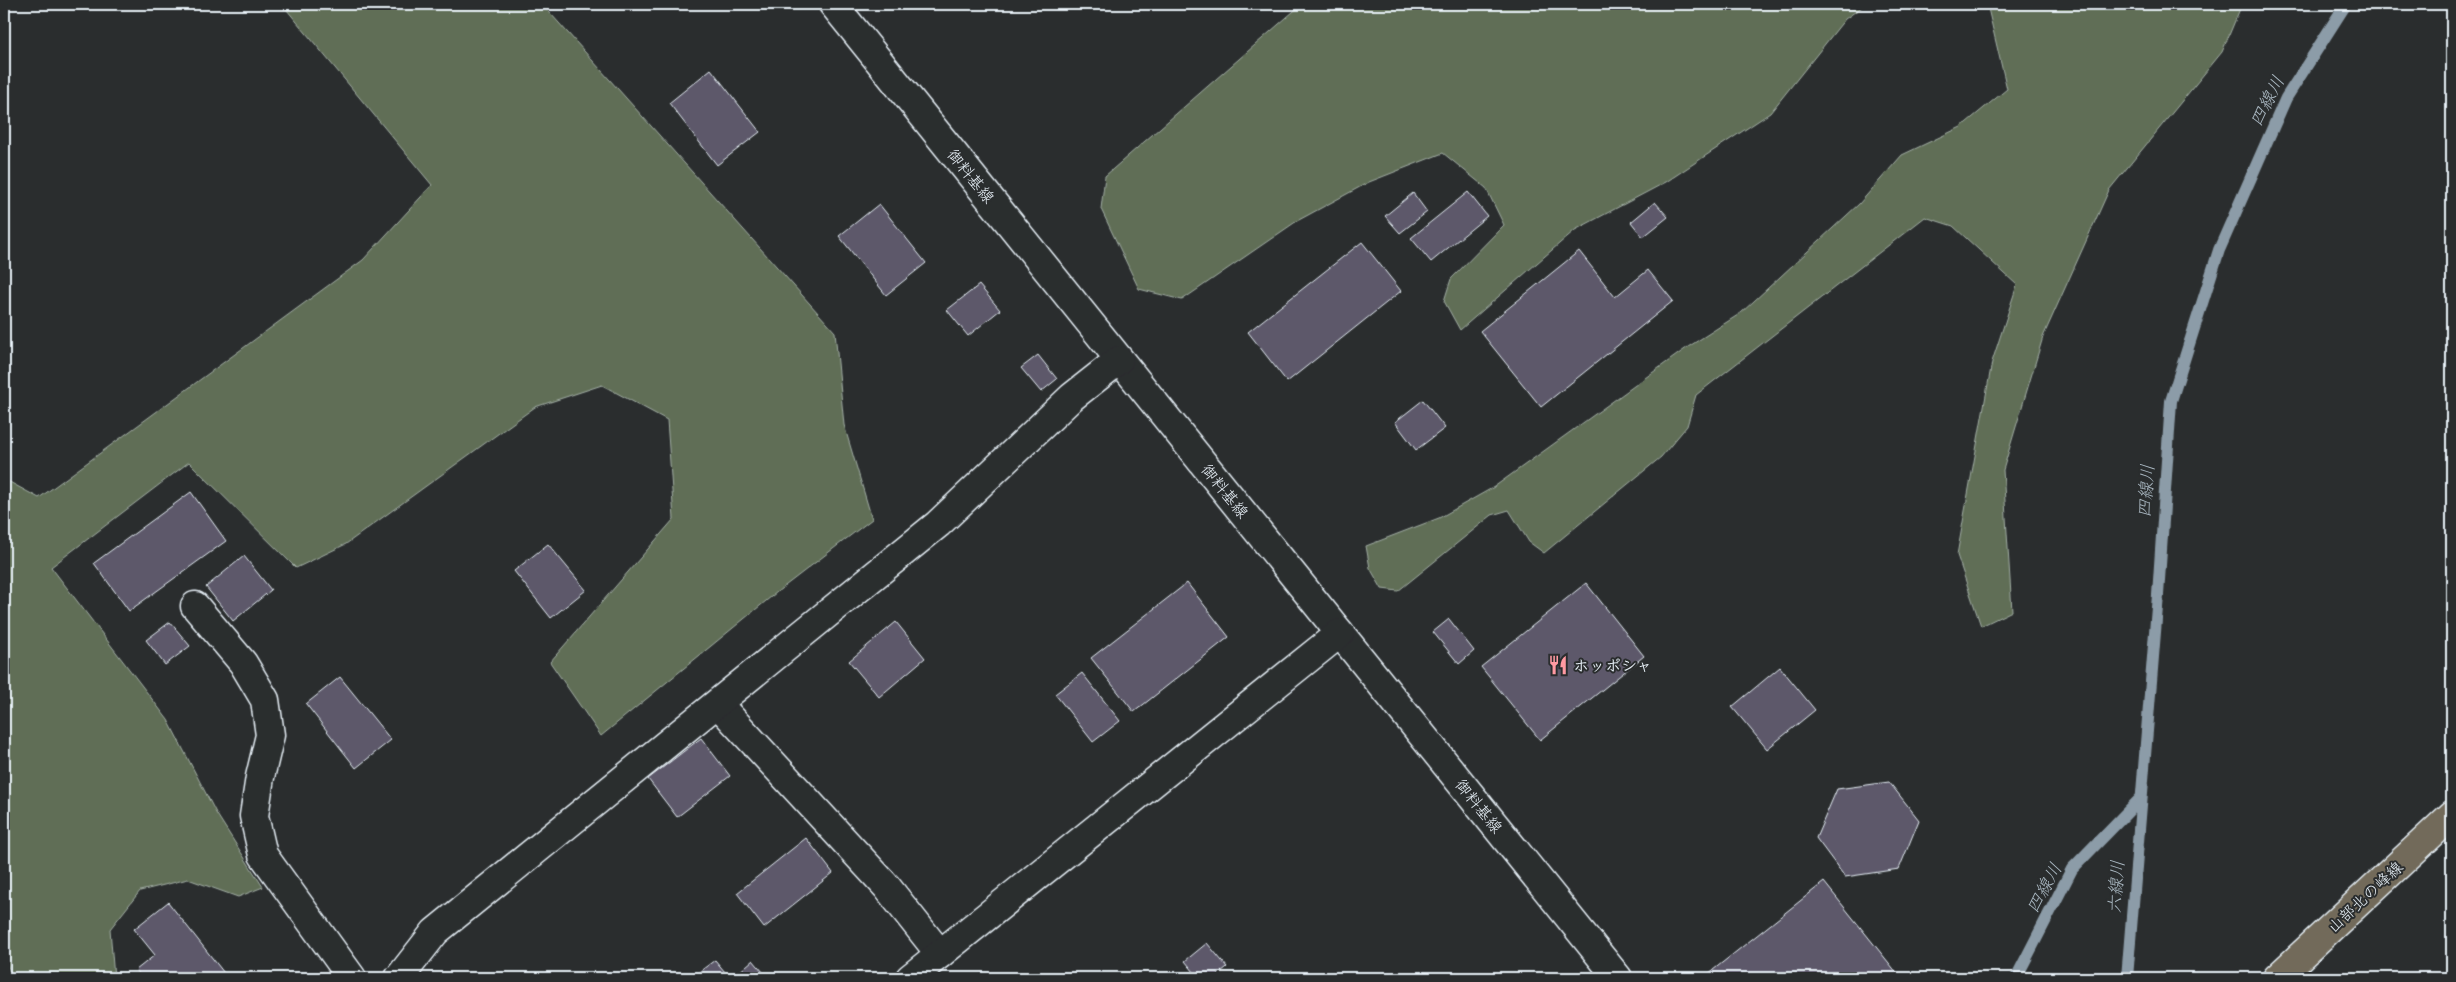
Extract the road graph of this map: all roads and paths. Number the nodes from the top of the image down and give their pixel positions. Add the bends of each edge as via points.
1 (832, 4) edge
2 (1119, 360) junction
3 (196, 606) dead end
4 (1340, 633) junction
5 (718, 704) junction
6 (2452, 815) edge
7 (940, 954) junction
8 (352, 978) edge
9 (399, 978) edge
10 (910, 978) edge
11 (1618, 978) edge
12 (2277, 978) edge

1 - 2 street, 御料基線
2 - 4 street, 御料基線
2 - 5 street via 1072,397 938,524
3 - 8 street via 243,662 265,700 270,735 254,816 263,855
4 - 7 street
4 - 11 street, 御料基線
5 - 7 street via 887,887
5 - 9 street via 435,932
6 - 12 main road, 山部北の峰線
7 - 10 street

